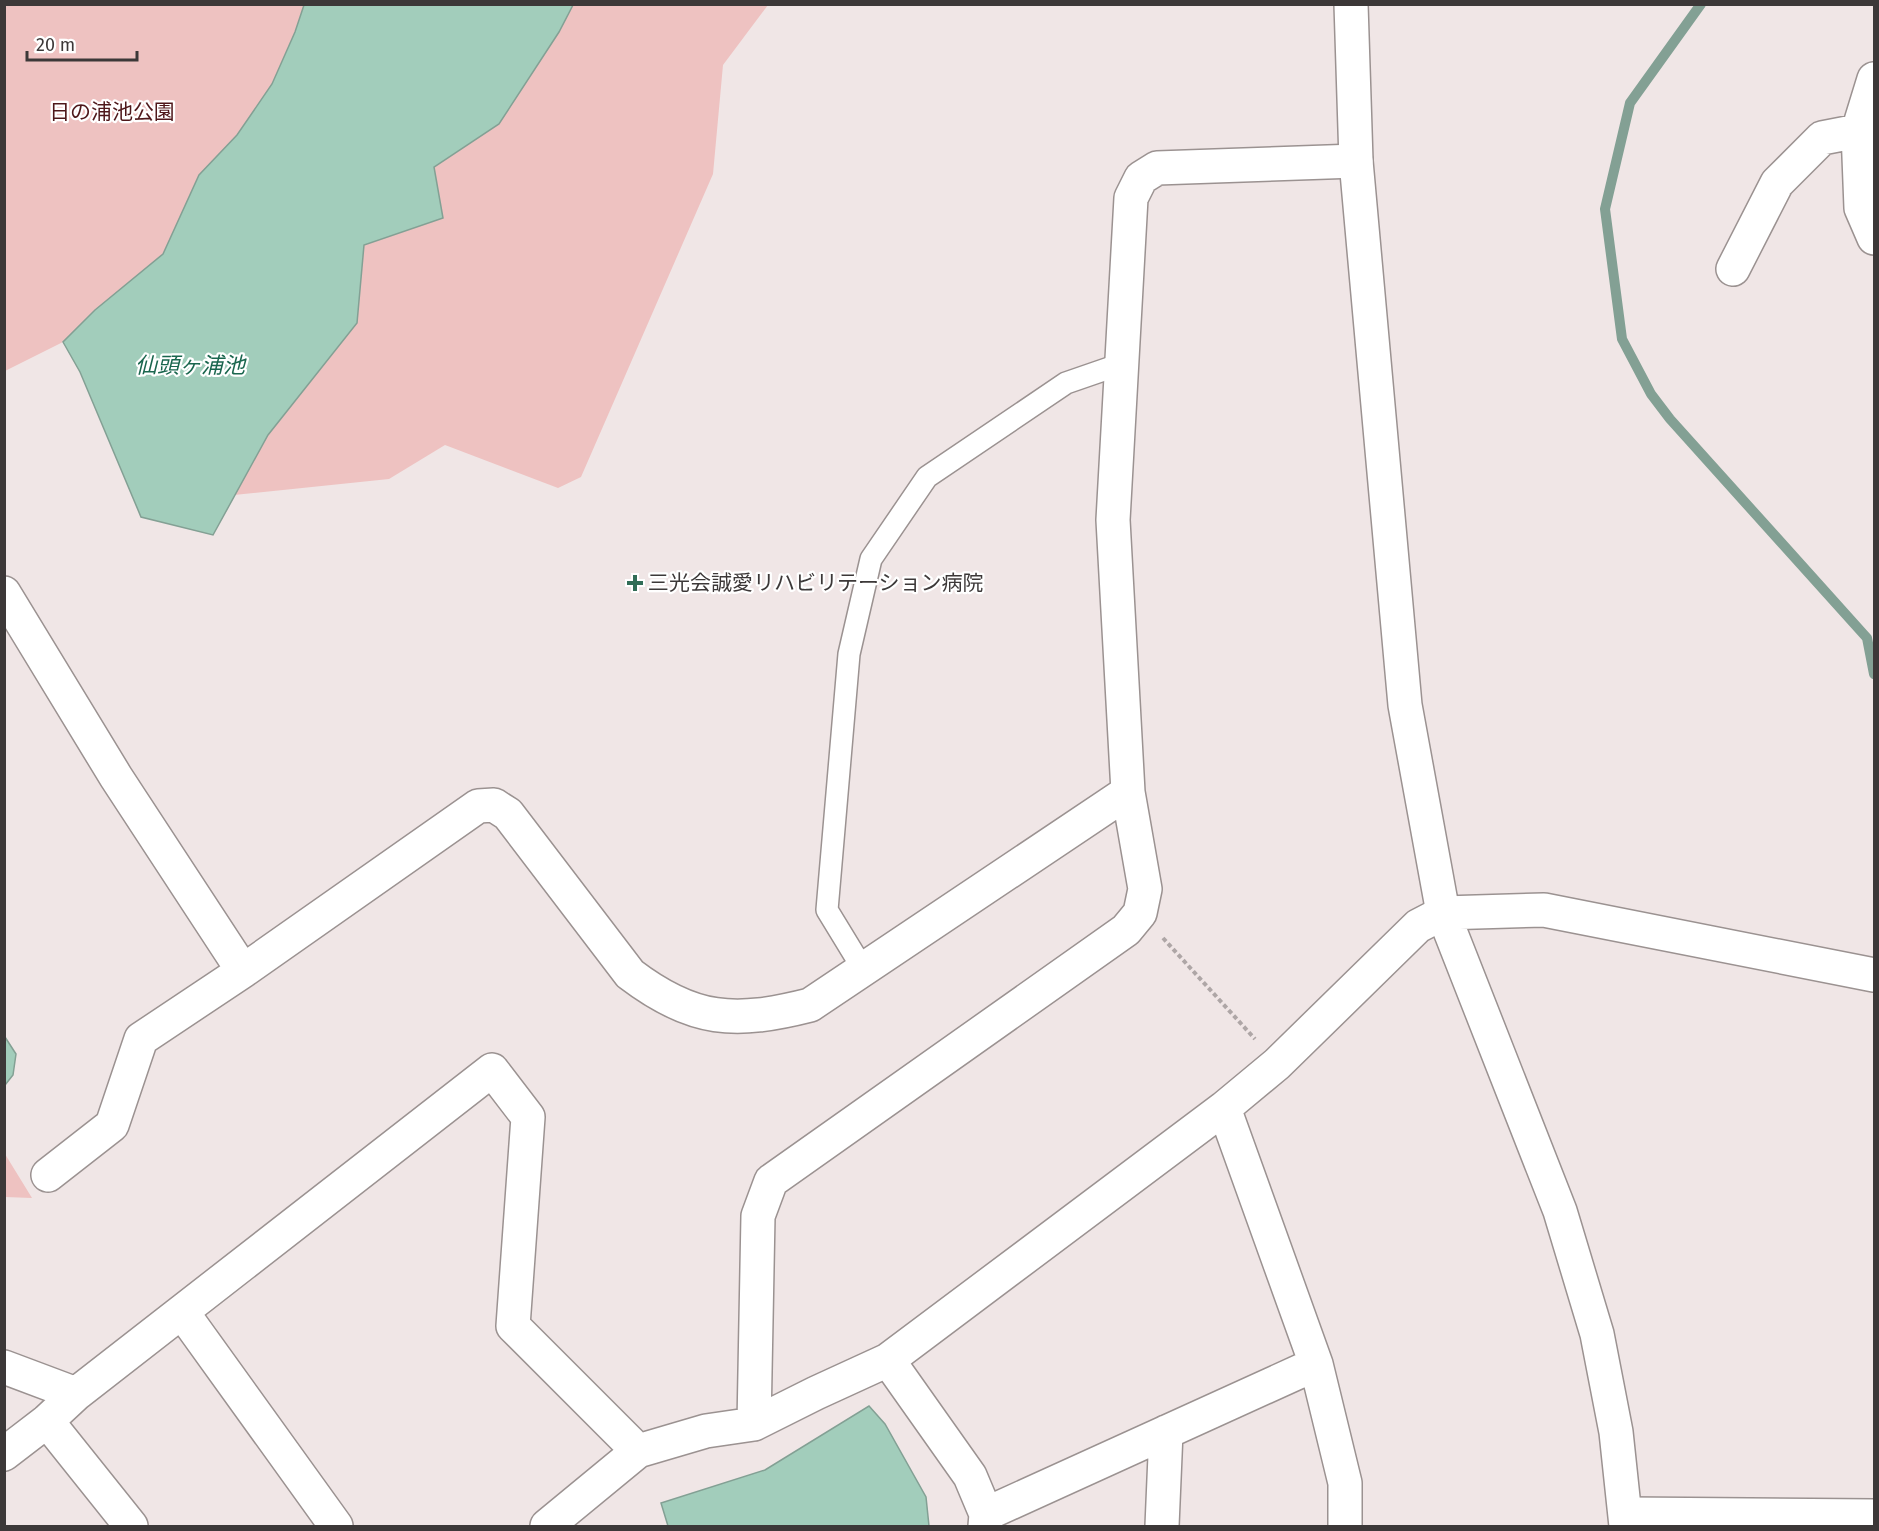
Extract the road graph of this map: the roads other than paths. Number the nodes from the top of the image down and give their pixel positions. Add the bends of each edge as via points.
1 (1351, 4) edge
2 (1875, 79) edge
3 (1858, 131) junction
4 (1356, 161) junction
5 (1875, 238) edge
6 (1733, 269) dead end
7 (1121, 364) junction
8 (4, 593) edge
9 (1128, 792) junction
10 (1443, 913) junction
11 (863, 969) junction
12 (243, 971) junction
13 (1875, 975) edge
14 (1224, 1108) junction
15 (48, 1175) dead end
16 (182, 1312) junction
17 (888, 1360) junction
18 (1316, 1364) junction
19 (4, 1367) edge
20 (76, 1394) junction
21 (47, 1421) junction
22 (754, 1424) junction
23 (1166, 1432) junction
24 (638, 1451) junction
25 (4, 1454) edge
26 (1875, 1516) edge
27 (986, 1520) edge
28 (1626, 1520) edge
29 (131, 1527) edge
30 (336, 1527) edge
31 (547, 1527) edge
32 (1162, 1527) edge
33 (1345, 1527) edge

1 - 4 street
2 - 3 street
3 - 5 street via 1861,208
3 - 6 street via 1822,138 1777,183
4 - 7 street via 1157,168 1141,178 1131,198
4 - 10 street via 1405,705
7 - 9 street via 1113,520
7 - 11 lane via 1066,383 927,477 870,559 849,654 827,910
8 - 12 street via 116,777
9 - 11 street
9 - 22 street via 1145,889 1140,913 1126,930 771,1181 758,1216
10 - 13 street via 1544,910
10 - 14 street via 1418,926 1277,1064
10 - 28 street via 1560,1211 1597,1334 1616,1432
11 - 12 street via 810,1005 771,1015 706,1014 678,1004 630,974 508,814 494,804 478,806
12 - 15 street via 141,1039 111,1125
14 - 17 street
14 - 18 street
16 - 20 street
16 - 24 street via 492,1070 528,1117 513,1326
16 - 30 street
17 - 22 street
17 - 27 street via 970,1476
18 - 23 street
18 - 33 street via 1345,1483
19 - 20 street
20 - 21 street
21 - 25 street
21 - 29 street
22 - 24 street via 706,1431
23 - 27 street
23 - 32 street
24 - 31 street
26 - 28 street

